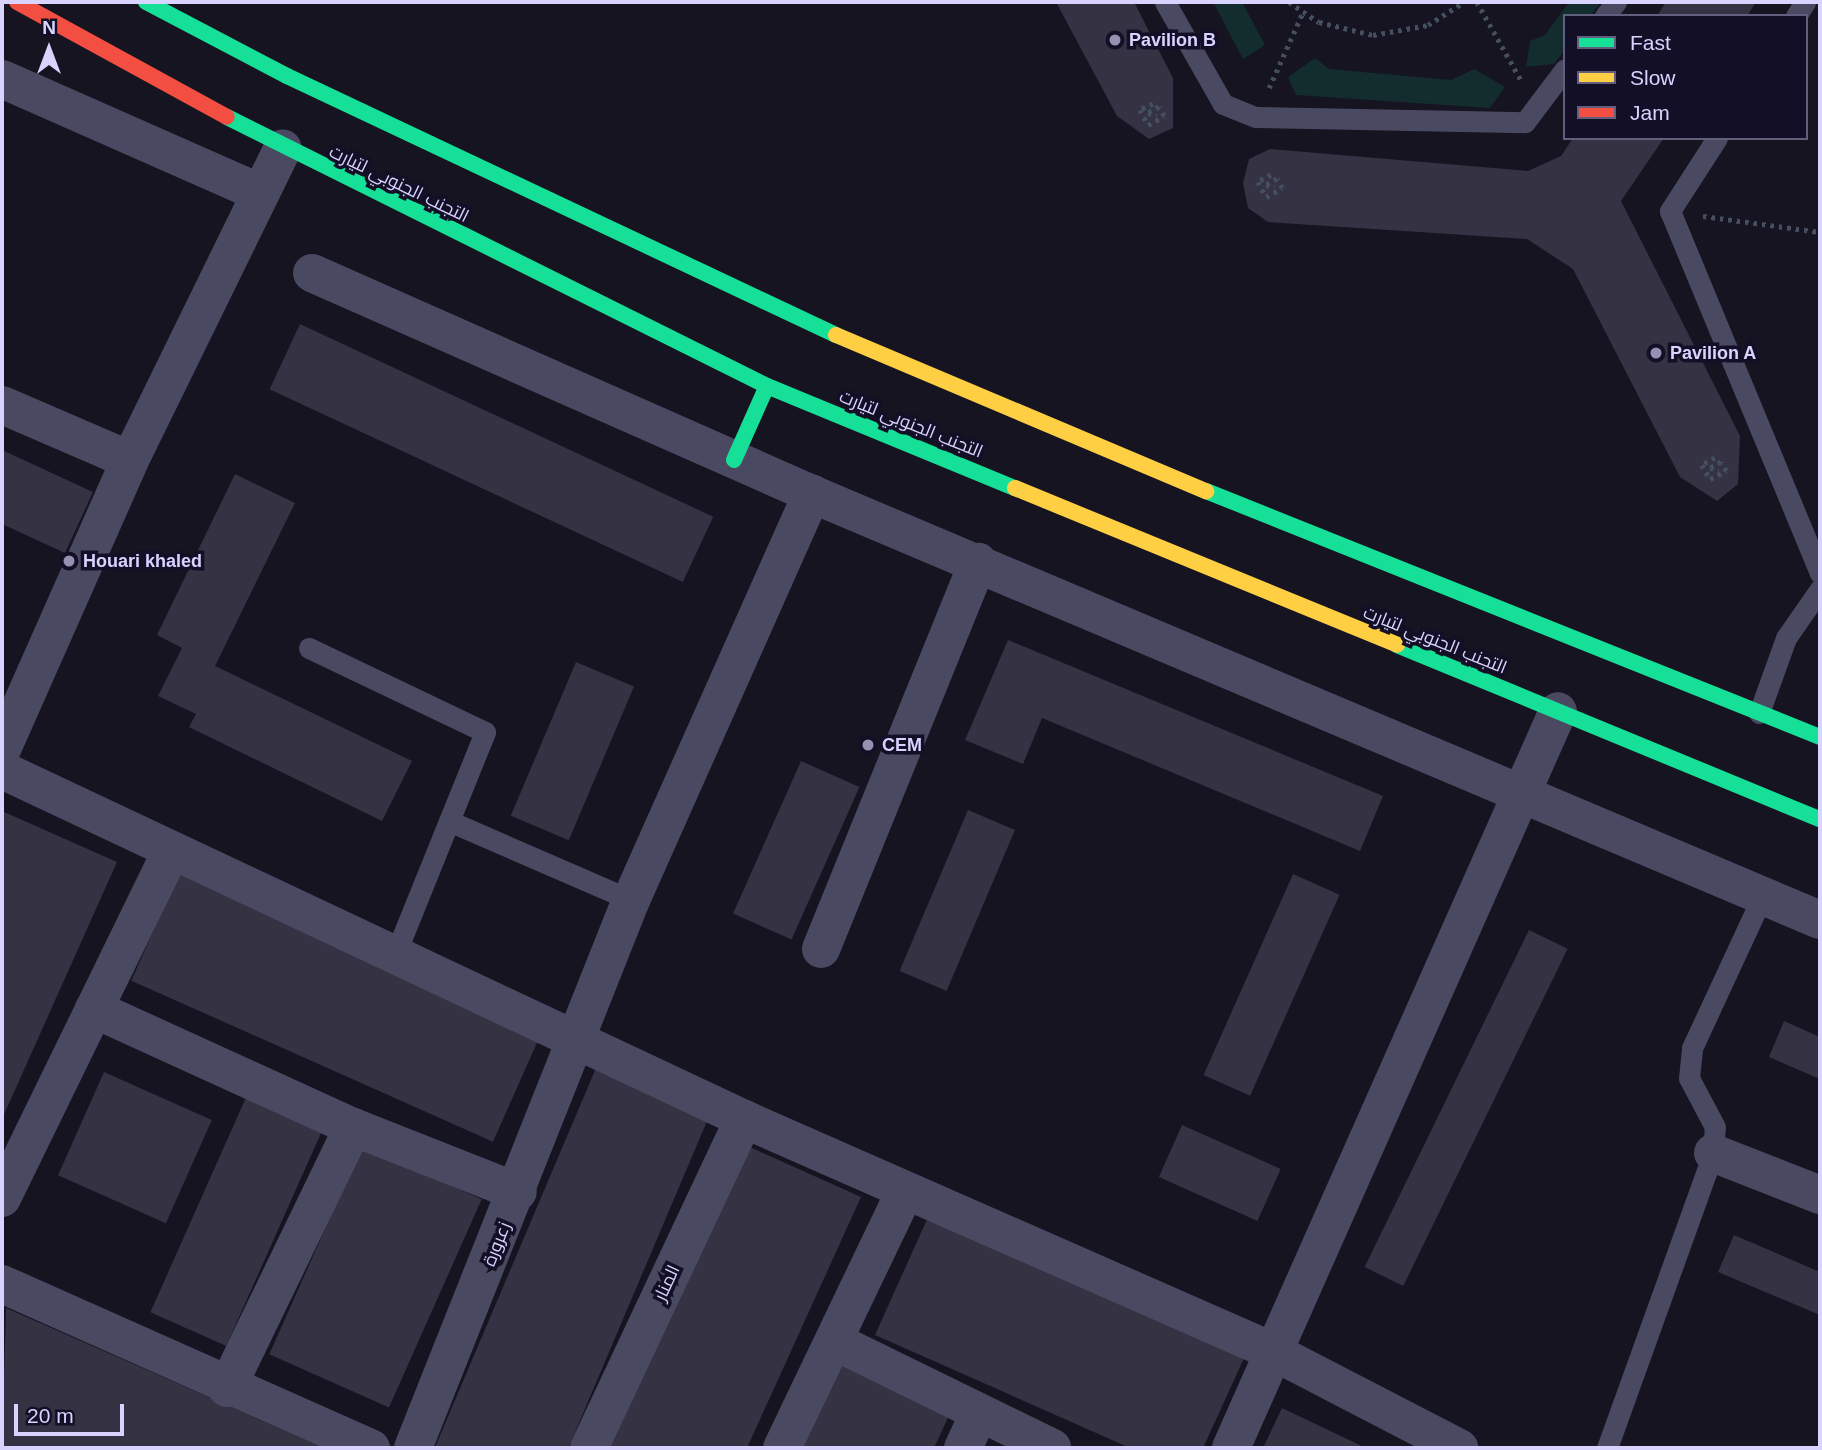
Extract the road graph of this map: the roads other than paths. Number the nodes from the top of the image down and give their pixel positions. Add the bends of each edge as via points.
1 (17, 2) edge
2 (146, 2) edge
3 (1166, 2) edge
4 (1563, 72) edge
5 (2, 79) edge
6 (1716, 140) edge
7 (283, 148) junction
8 (258, 192) junction
9 (312, 273) dead end
10 (767, 386) junction
11 (2, 405) edge
12 (130, 460) junction
13 (734, 460) junction
14 (813, 494) junction
15 (978, 562) junction
16 (1820, 573) edge
17 (1820, 589) edge
18 (309, 648) dead end
19 (1558, 711) junction
20 (1759, 713) junction
21 (1820, 737) edge
22 (2, 749) edge
23 (2, 770) edge
24 (1525, 796) junction
25 (1820, 819) edge
26 (449, 821) junction
27 (171, 851) junction
28 (1762, 897) junction
29 (632, 900) junction
30 (1820, 919) edge
31 (821, 948) dead end
32 (395, 955) junction
33 (94, 1009) junction
34 (579, 1040) junction
35 (744, 1119) junction
36 (353, 1127) junction
37 (1713, 1153) junction
38 (905, 1191) junction
39 (518, 1192) junction
40 (1820, 1195) edge
41 (2, 1198) edge
42 (2, 1284) edge
43 (834, 1341) junction
44 (1272, 1350) junction
45 (228, 1388) junction
46 (979, 1413) junction
47 (1437, 1444) edge
48 (371, 1448) edge
49 (413, 1448) edge
50 (589, 1448) edge
51 (782, 1448) edge
52 (963, 1448) edge
53 (1052, 1448) edge
54 (1231, 1448) edge
55 (1607, 1448) edge

1 - 7 highway, التجنب الجنوبي لتيارت
2 - 20 highway via 287,76 936,382
3 - 4 lane via 1223,104 1256,117 1525,122
5 - 8 street
6 - 16 lane via 1670,211
7 - 8 street
7 - 10 highway, التجنب الجنوبي لتيارت
8 - 12 street
9 - 13 street
10 - 13 highway
10 - 19 highway, التجنب الجنوبي لتيارت
11 - 12 street
12 - 22 street
13 - 14 street
14 - 15 street
14 - 29 street, زعرورة
15 - 24 street
15 - 31 street
17 - 20 lane via 1786,638
18 - 26 lane via 485,732
19 - 24 street
19 - 25 highway, التجنب الجنوبي لتيارت
20 - 21 highway
23 - 27 street
24 - 28 street
24 - 44 street
26 - 29 lane
26 - 32 lane
27 - 32 street
27 - 33 street
28 - 30 street
28 - 37 lane via 1688,1063 1694,1092 1715,1127
29 - 34 street, زعرورة
32 - 34 street
33 - 36 street
33 - 41 street
34 - 35 street
34 - 39 street, زعرورة
35 - 38 street
35 - 50 street, المنار
36 - 39 street
36 - 45 street
37 - 40 street
37 - 55 lane
38 - 43 street
38 - 44 street
39 - 49 street, زعرورة
42 - 45 street
43 - 46 street
43 - 51 street
44 - 47 street
44 - 54 street
45 - 48 street
46 - 52 street
46 - 53 street

